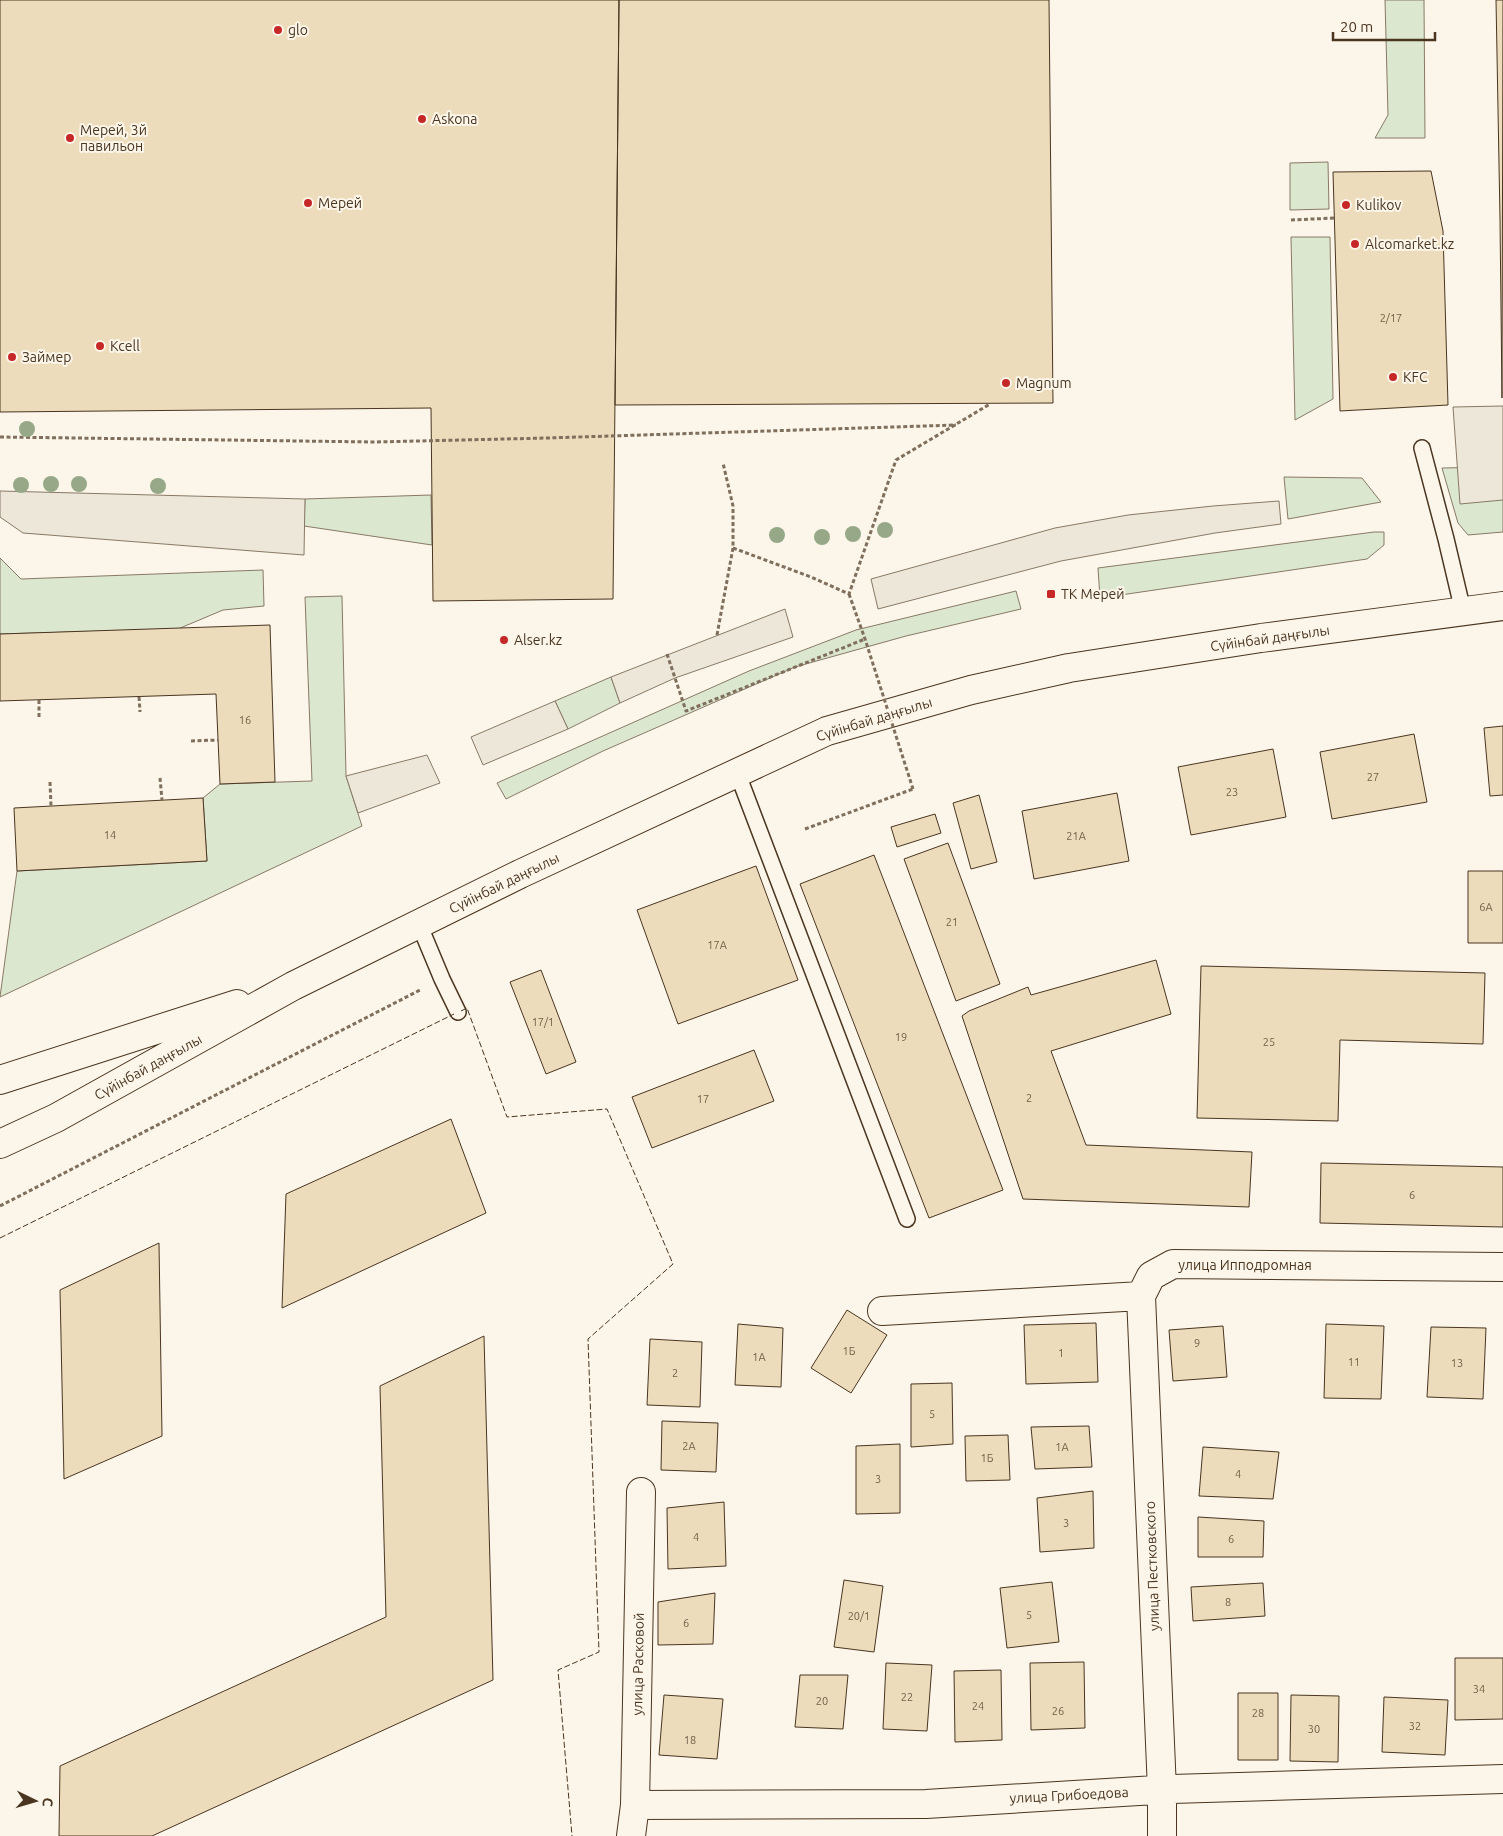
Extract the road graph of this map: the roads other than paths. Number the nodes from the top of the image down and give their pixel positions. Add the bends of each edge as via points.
1 (1422, 448) dead end
2 (1503, 606) edge
3 (1463, 611) junction
4 (737, 772) junction
5 (419, 924) junction
6 (293, 986) junction
7 (458, 1012) dead end
8 (0, 1080) edge
9 (0, 1144) edge
10 (907, 1219) dead end
11 (1503, 1267) edge
12 (1141, 1296) junction
13 (882, 1311) dead end
14 (641, 1492) dead end
15 (1503, 1779) edge
16 (1162, 1790) junction
17 (635, 1805) junction
18 (631, 1836) edge
19 (1162, 1836) edge

1 - 3 lane
2 - 3 street, Сүйінбай даңғылы
3 - 4 street, Сүйінбай даңғылы via 1069,668 971,690 827,731
4 - 5 street, Сүйінбай даңғылы
4 - 10 lane
5 - 6 street, Сүйінбай даңғылы
5 - 7 lane
6 - 8 street, Сүйінбай даңғылы
6 - 9 street, Сүйінбай даңғылы via 56,1118
11 - 12 street, улица Ипподромная via 1173,1264 1151,1276
12 - 13 street
12 - 16 street, улица Пестковского
14 - 17 street, улица Расковой
15 - 16 street, улица Грибоедова
16 - 17 street, улица Грибоедова via 926,1804
16 - 19 street, улица Пестковского
17 - 18 street, улица Расковой

